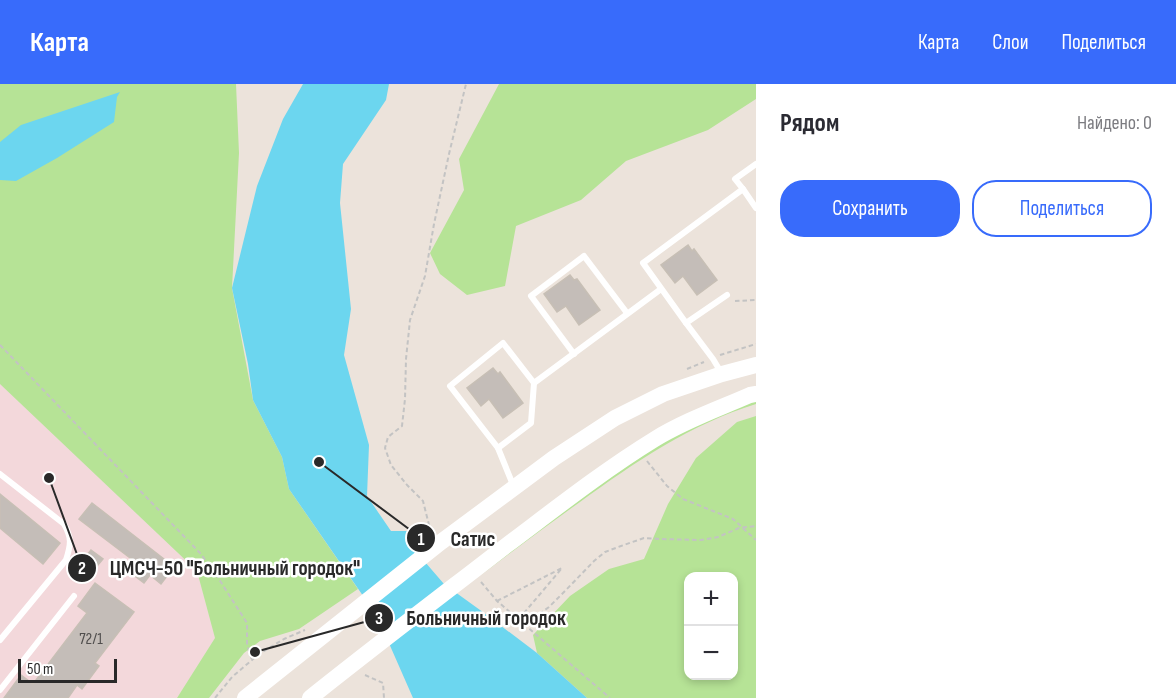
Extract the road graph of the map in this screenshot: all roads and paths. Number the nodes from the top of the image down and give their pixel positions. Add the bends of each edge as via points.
1 (465, 84) edge
2 (756, 164) edge
3 (742, 189) junction
4 (756, 208) edge
5 (661, 289) junction
6 (727, 295) dead end
7 (756, 300) edge
8 (718, 301) junction
9 (627, 313) junction
10 (686, 323) junction
11 (0, 345) edge
12 (574, 354) junction
13 (756, 365) edge
14 (722, 374) junction
15 (534, 383) junction
16 (756, 394) edge
17 (498, 448) junction
18 (646, 460) dead end
19 (0, 474) edge
20 (514, 488) junction
21 (756, 526) edge
22 (743, 528) junction
23 (756, 540) edge
24 (430, 545) junction
25 (478, 579) dead end
26 (74, 596) dead end
27 (497, 600) junction
28 (518, 620) junction
29 (309, 627) dead end
30 (0, 640) edge
31 (252, 660) junction
32 (363, 664) junction
33 (0, 690) edge
34 (215, 698) edge
35 (246, 698) edge
36 (310, 698) edge
37 (384, 698) edge
38 (610, 698) edge

1 - 24 path via 425,276 410,320 402,426 388,437 385,448 391,465 423,501
2 - 3 lane via 735,179
3 - 4 lane
3 - 5 lane via 643,263
5 - 9 lane
5 - 10 lane
6 - 8 lane
7 - 8 path
8 - 10 lane
9 - 12 lane
9 - 12 lane via 584,256 531,296
10 - 14 lane
11 - 31 path via 200,553 247,622 247,645
12 - 15 lane
13 - 14 main road
14 - 20 main road via 663,394 615,418
15 - 17 lane via 531,423
15 - 17 lane via 504,343 450,386
16 - 32 main road via 682,424 582,489 454,585
17 - 20 lane
18 - 22 path via 683,499 733,519
19 - 30 lane via 64,524 70,548 66,560
20 - 24 main road
21 - 22 path
22 - 23 path
22 - 28 path via 701,540 644,538 605,552 549,607 532,618
24 - 35 main road
25 - 27 path
26 - 33 lane
27 - 28 path
27 - 28 path via 562,568
28 - 38 path
29 - 31 path
31 - 34 path
32 - 36 main road
32 - 37 path via 366,676 383,683

